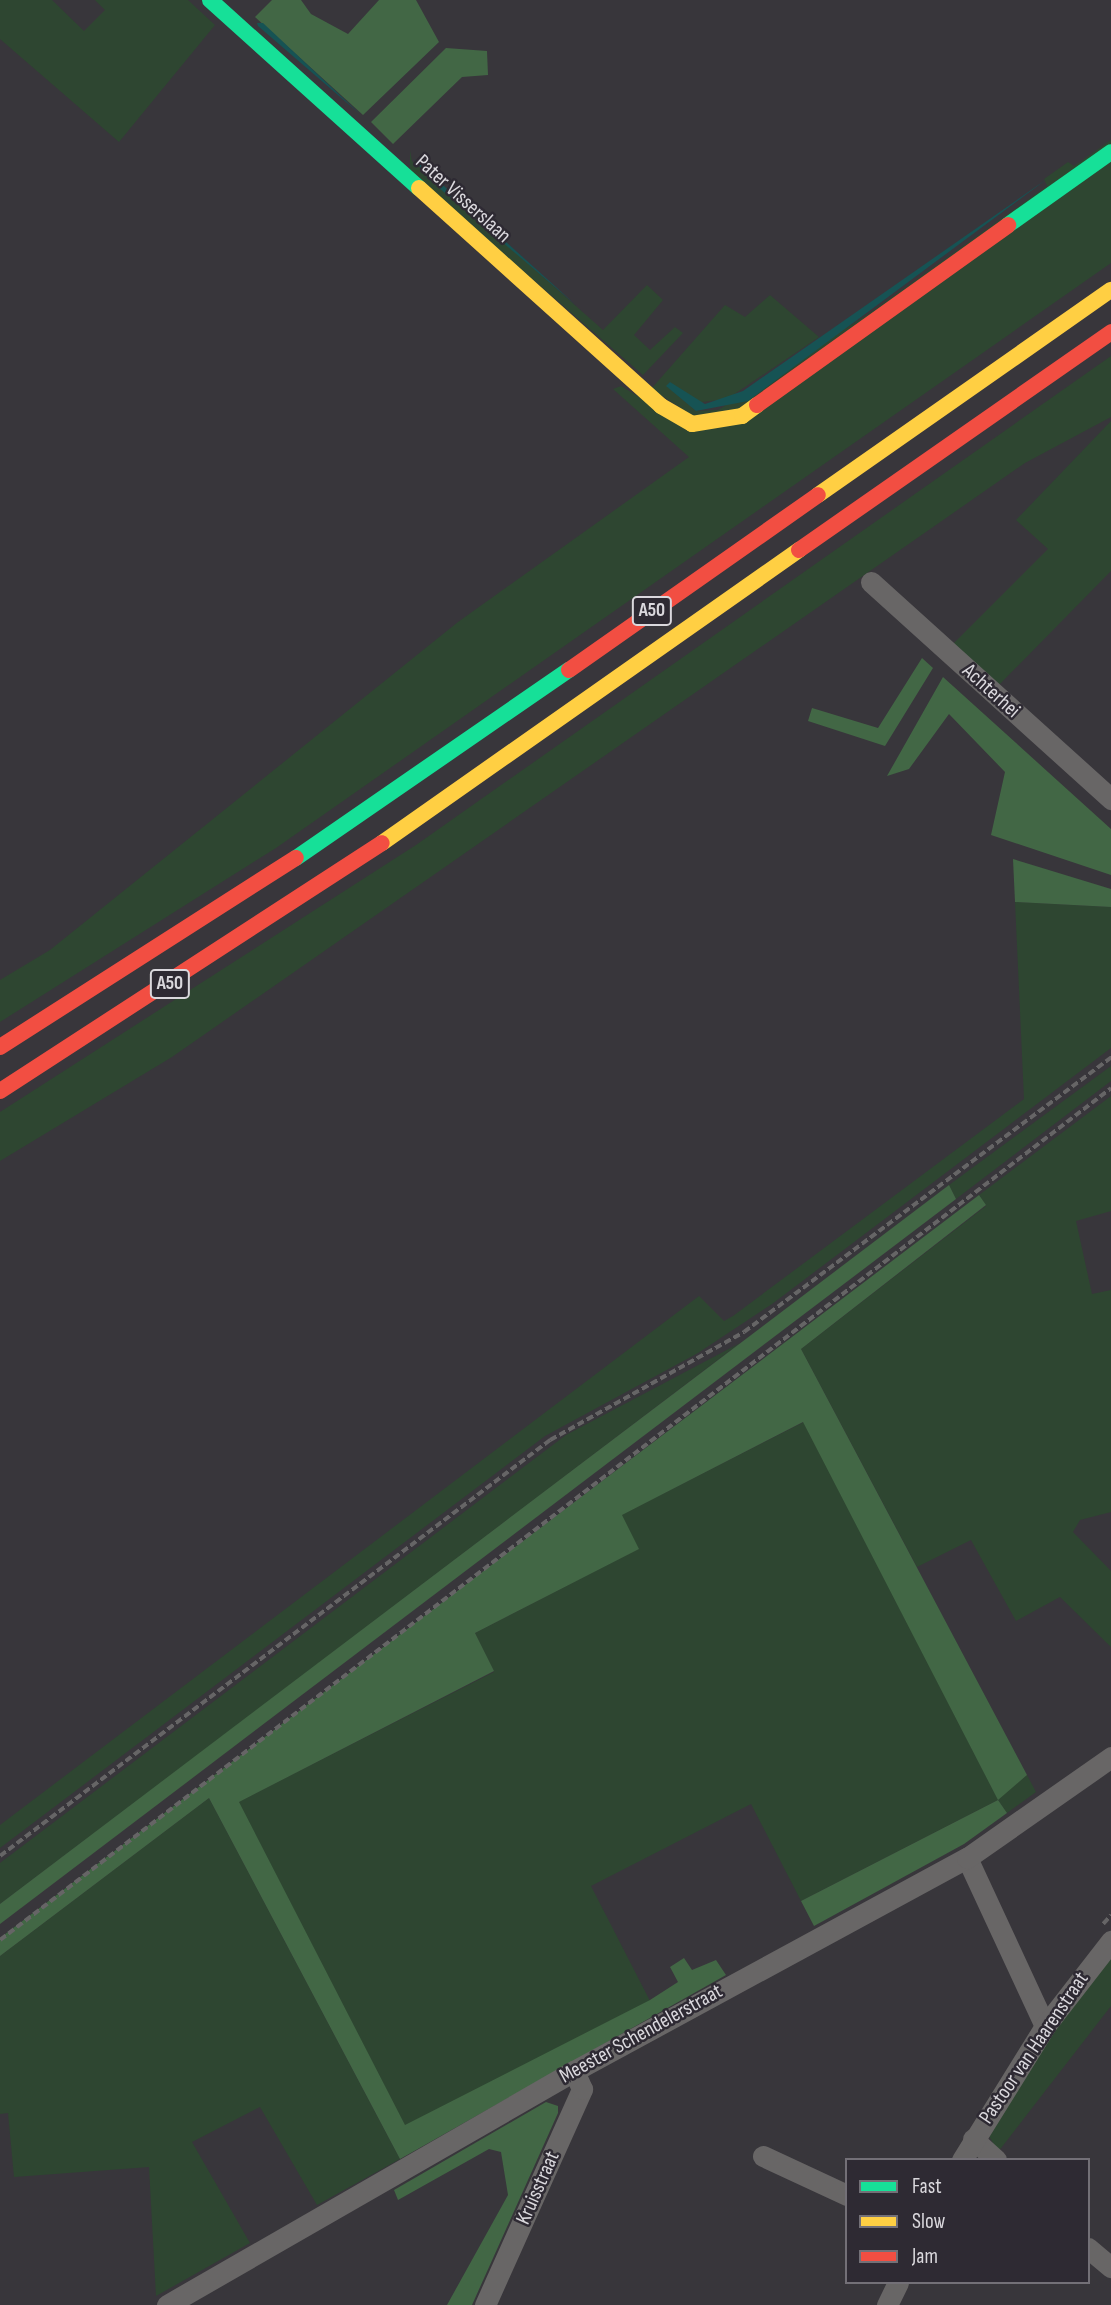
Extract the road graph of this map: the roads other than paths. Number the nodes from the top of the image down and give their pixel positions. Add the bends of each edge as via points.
1 (210, 0) edge
2 (1111, 152) edge
3 (1111, 290) edge
4 (1111, 332) edge
5 (871, 582) dead end
6 (1111, 799) edge
7 (0, 1047) edge
8 (0, 1091) edge
9 (1111, 1757) edge
10 (967, 1858) junction
11 (1111, 1941) edge
12 (1045, 2026) junction
13 (574, 2071) junction
14 (973, 2139) junction
15 (764, 2156) dead end
16 (963, 2158) edge
17 (994, 2158) edge
18 (845, 2194) edge
19 (1090, 2250) edge
20 (1111, 2267) edge
21 (897, 2284) edge
22 (167, 2305) edge
23 (485, 2305) edge
24 (887, 2305) edge

1 - 2 main road, Pater Visserslaan via 661,406 692,424 742,416
3 - 7 main road, A50 via 420,774 190,929
4 - 8 main road, A50 via 338,874
5 - 6 street, Achterhei
9 - 10 street, Meester Schendelerstraat
10 - 12 street
10 - 13 street, Meester Schendelerstraat
11 - 12 street, Pastoor van Haarenstraat
12 - 14 street, Pastoor van Haarenstraat
13 - 22 street, Meester Schendelerstraat
13 - 23 street, Kruisstraat via 582,2089
14 - 16 street, Pastoor van Haarenstraat
14 - 17 street
15 - 18 street
19 - 20 street
21 - 24 street

